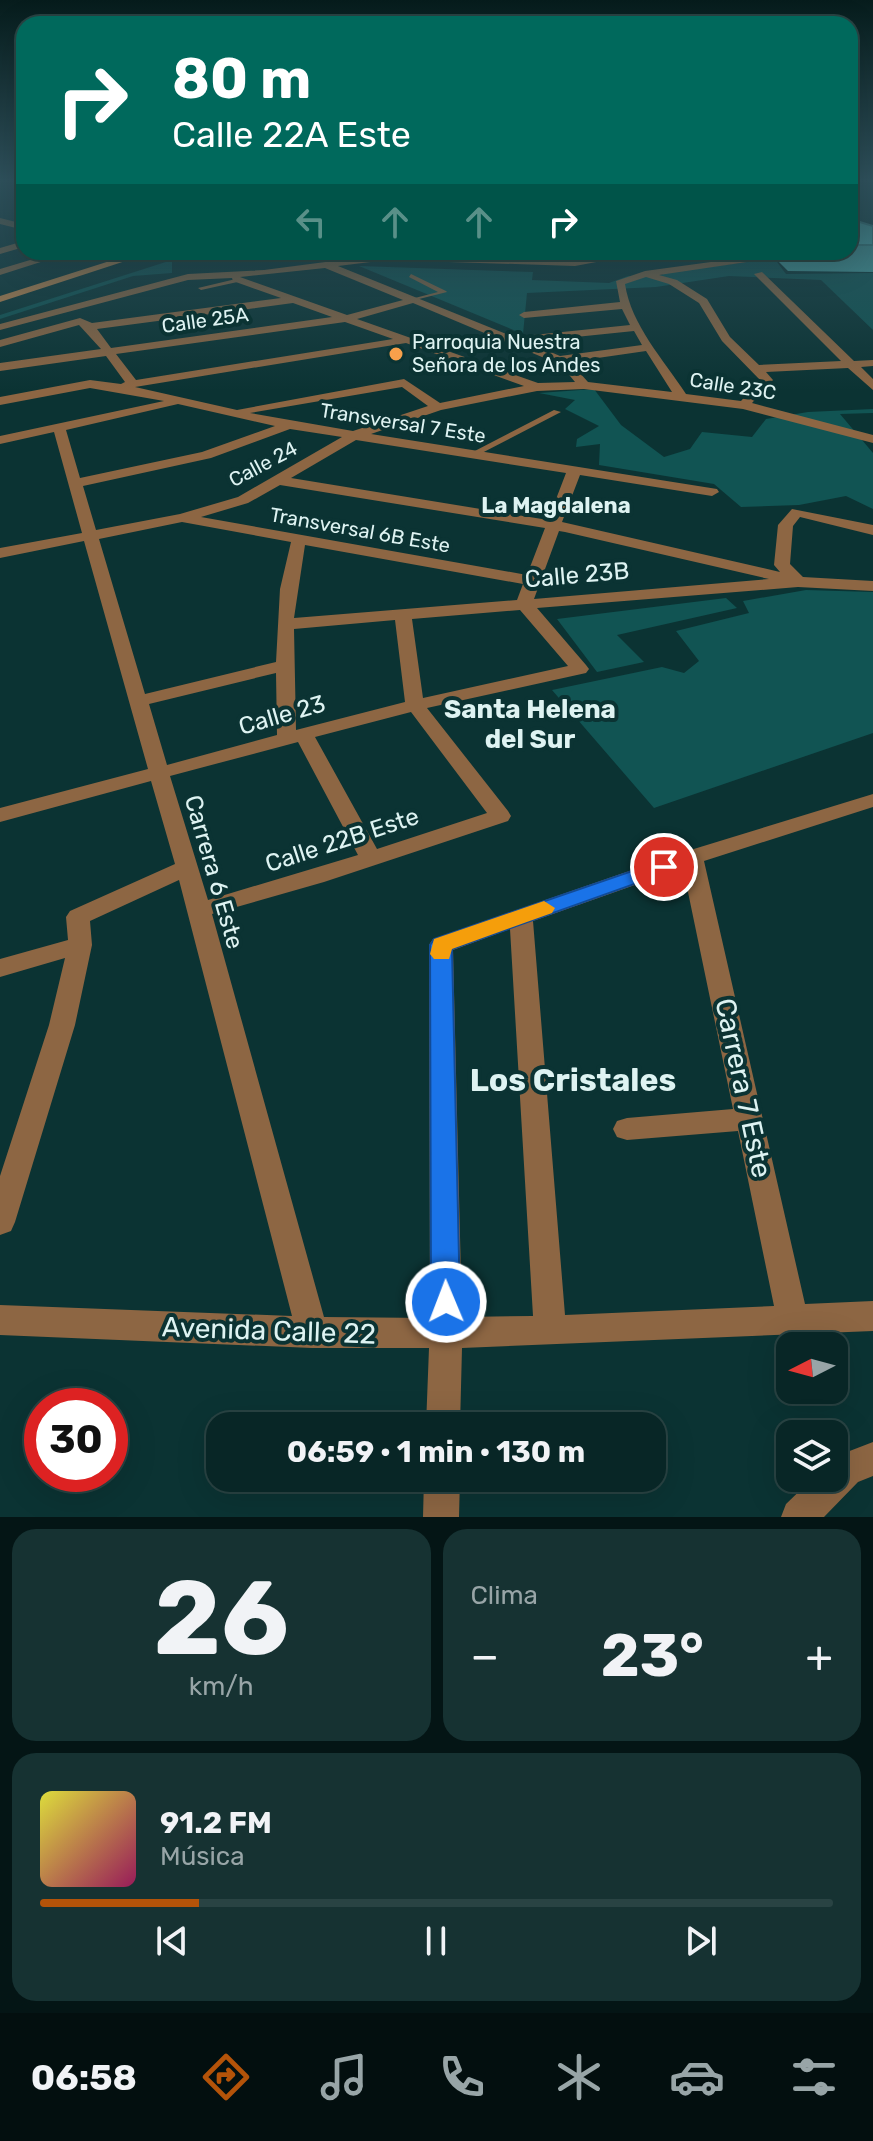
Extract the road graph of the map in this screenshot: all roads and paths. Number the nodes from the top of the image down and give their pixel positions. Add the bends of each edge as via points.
1 (40, 260) edge
2 (119, 260) edge
3 (365, 260) edge
4 (480, 260) edge
5 (537, 260) edge
6 (580, 260) edge
7 (609, 260) edge
8 (734, 260) edge
9 (544, 263) junction
10 (328, 265) junction
11 (0, 272) edge
12 (645, 274) junction
13 (759, 274) dead end
14 (228, 276) junction
15 (411, 276) dead end
16 (240, 280) junction
17 (201, 288) dead end
18 (0, 299) edge
19 (298, 300) junction
20 (413, 300) junction
21 (626, 305) junction
22 (524, 315) dead end
23 (347, 318) junction
24 (85, 324) junction
25 (0, 327) edge
26 (638, 327) junction
27 (411, 339) junction
28 (514, 340) junction
29 (0, 344) edge
30 (650, 347) junction
31 (110, 352) junction
32 (558, 360) junction
33 (873, 363) edge
34 (851, 364) junction
35 (0, 367) edge
36 (758, 369) junction
37 (584, 385) junction
38 (126, 386) junction
39 (873, 386) edge
40 (537, 387) junction
41 (682, 398) junction
42 (0, 401) edge
43 (181, 402) junction
44 (744, 405) junction
45 (438, 407) junction
46 (236, 412) junction
47 (557, 412) dead end
48 (289, 425) junction
49 (59, 428) junction
50 (355, 435) junction
51 (873, 439) edge
52 (0, 440) edge
53 (473, 454) junction
54 (575, 469) junction
55 (278, 480) junction
56 (75, 483) junction
57 (712, 492) dead end
58 (182, 518) junction
59 (553, 525) junction
60 (873, 530) edge
61 (89, 537) junction
62 (299, 540) junction
63 (0, 553) edge
64 (532, 581) junction
65 (798, 582) junction
66 (873, 586) edge
67 (524, 604) junction
68 (403, 614) junction
69 (286, 624) junction
70 (285, 665) junction
71 (138, 701) junction
72 (415, 705) junction
73 (295, 737) junction
74 (159, 776) junction
75 (873, 800) edge
76 (0, 815) edge
77 (692, 857) junction
78 (371, 859) junction
79 (186, 868) junction
80 (199, 910) junction
81 (521, 917) junction
82 (80, 945) junction
83 (0, 968) edge
84 (751, 1119) junction
85 (627, 1129) dead end
86 (0, 1222) edge
87 (873, 1316) edge
88 (0, 1320) edge
89 (793, 1320) junction
90 (550, 1331) junction
91 (446, 1332) junction
92 (312, 1333) junction
93 (443, 1412) edge
94 (873, 1459) edge
95 (442, 1492) edge
96 (441, 1517) edge
97 (799, 1517) edge

1 - 11 street
2 - 18 main road
3 - 10 street
4 - 9 street
5 - 9 lane
6 - 9 street
7 - 12 street
8 - 12 street
10 - 14 street
10 - 20 street
12 - 21 street via 620,283
12 - 36 street via 673,282 703,301 726,339
13 - 34 street
14 - 16 street
14 - 25 street via 177,280
15 - 20 lane via 444,292
16 - 17 lane
16 - 19 street
19 - 23 street
19 - 24 street
20 - 23 street, Calle 25A
20 - 28 street
21 - 22 street
21 - 26 street
23 - 27 street
23 - 31 street, Calle 25A
24 - 29 street
24 - 31 street
26 - 28 street
26 - 30 street
27 - 38 street
27 - 40 street
28 - 32 street
30 - 32 street
30 - 41 street
31 - 35 street, Calle 25A
31 - 38 street
32 - 37 street
33 - 34 street
34 - 36 street
34 - 39 street
36 - 44 street via 766,385
37 - 40 street, Calle 24
37 - 41 street, Calle 23C
38 - 42 street, Transversal 7 Este via 90,384
38 - 43 street, Transversal 7 Este
40 - 45 street, Calle 24
41 - 44 street, Calle 23C
43 - 46 street, Transversal 7 Este
43 - 49 street
44 - 51 street, Calle 23C
45 - 46 street via 404,383
45 - 50 street, Calle 24
46 - 48 street, Transversal 7 Este
47 - 53 lane
48 - 50 street, Transversal 7 Este
48 - 56 street via 206,455
49 - 52 street
49 - 56 street, Carrera 6 Este
50 - 53 street, Transversal 7 Este
50 - 55 street, Calle 24
53 - 54 street, Transversal 7 Este
54 - 57 street, Transversal 7 Este
54 - 59 street
55 - 58 street, Calle 24 via 243,500
55 - 59 street
56 - 61 street, Carrera 6 Este
58 - 61 street, Calle 24
58 - 62 street, Transversal 6B Este
59 - 64 street
59 - 65 street
60 - 65 street via 797,512 786,525 782,565
61 - 63 street, Calle 24
61 - 71 street, Carrera 6 Este
62 - 64 street, Transversal 6B Este
62 - 69 street
64 - 67 street
65 - 66 street, Calle 23B
65 - 67 street, Calle 23B
67 - 68 street, Calle 23B
67 - 72 street, Calle 23 via 580,669
68 - 69 street, Calle 23B
68 - 72 street
69 - 70 street
70 - 71 street
70 - 73 street
71 - 74 street, Carrera 6 Este
72 - 73 street, Calle 23
72 - 78 street, Calle 22B Este via 500,816
73 - 74 street, Calle 23
73 - 78 street
74 - 76 street, Calle 23
74 - 79 street, Carrera 6 Este
75 - 77 street
77 - 81 street
77 - 84 street, Carrera 7 Este
78 - 80 street, Calle 22B Este
79 - 80 street, Carrera 6 Este
79 - 82 street via 78,917
80 - 92 street, Carrera 6 Este
81 - 90 street
81 - 91 street via 441,945
82 - 83 street
82 - 86 street via 62,1025
84 - 85 street
84 - 89 street, Carrera 7 Este
87 - 89 street, Avenida Calle 22
88 - 92 street, Avenida Calle 22
89 - 90 street, Avenida Calle 22
90 - 91 street, Avenida Calle 22
91 - 92 street, Avenida Calle 22
91 - 93 street
94 - 97 street via 846,1470
95 - 96 street

